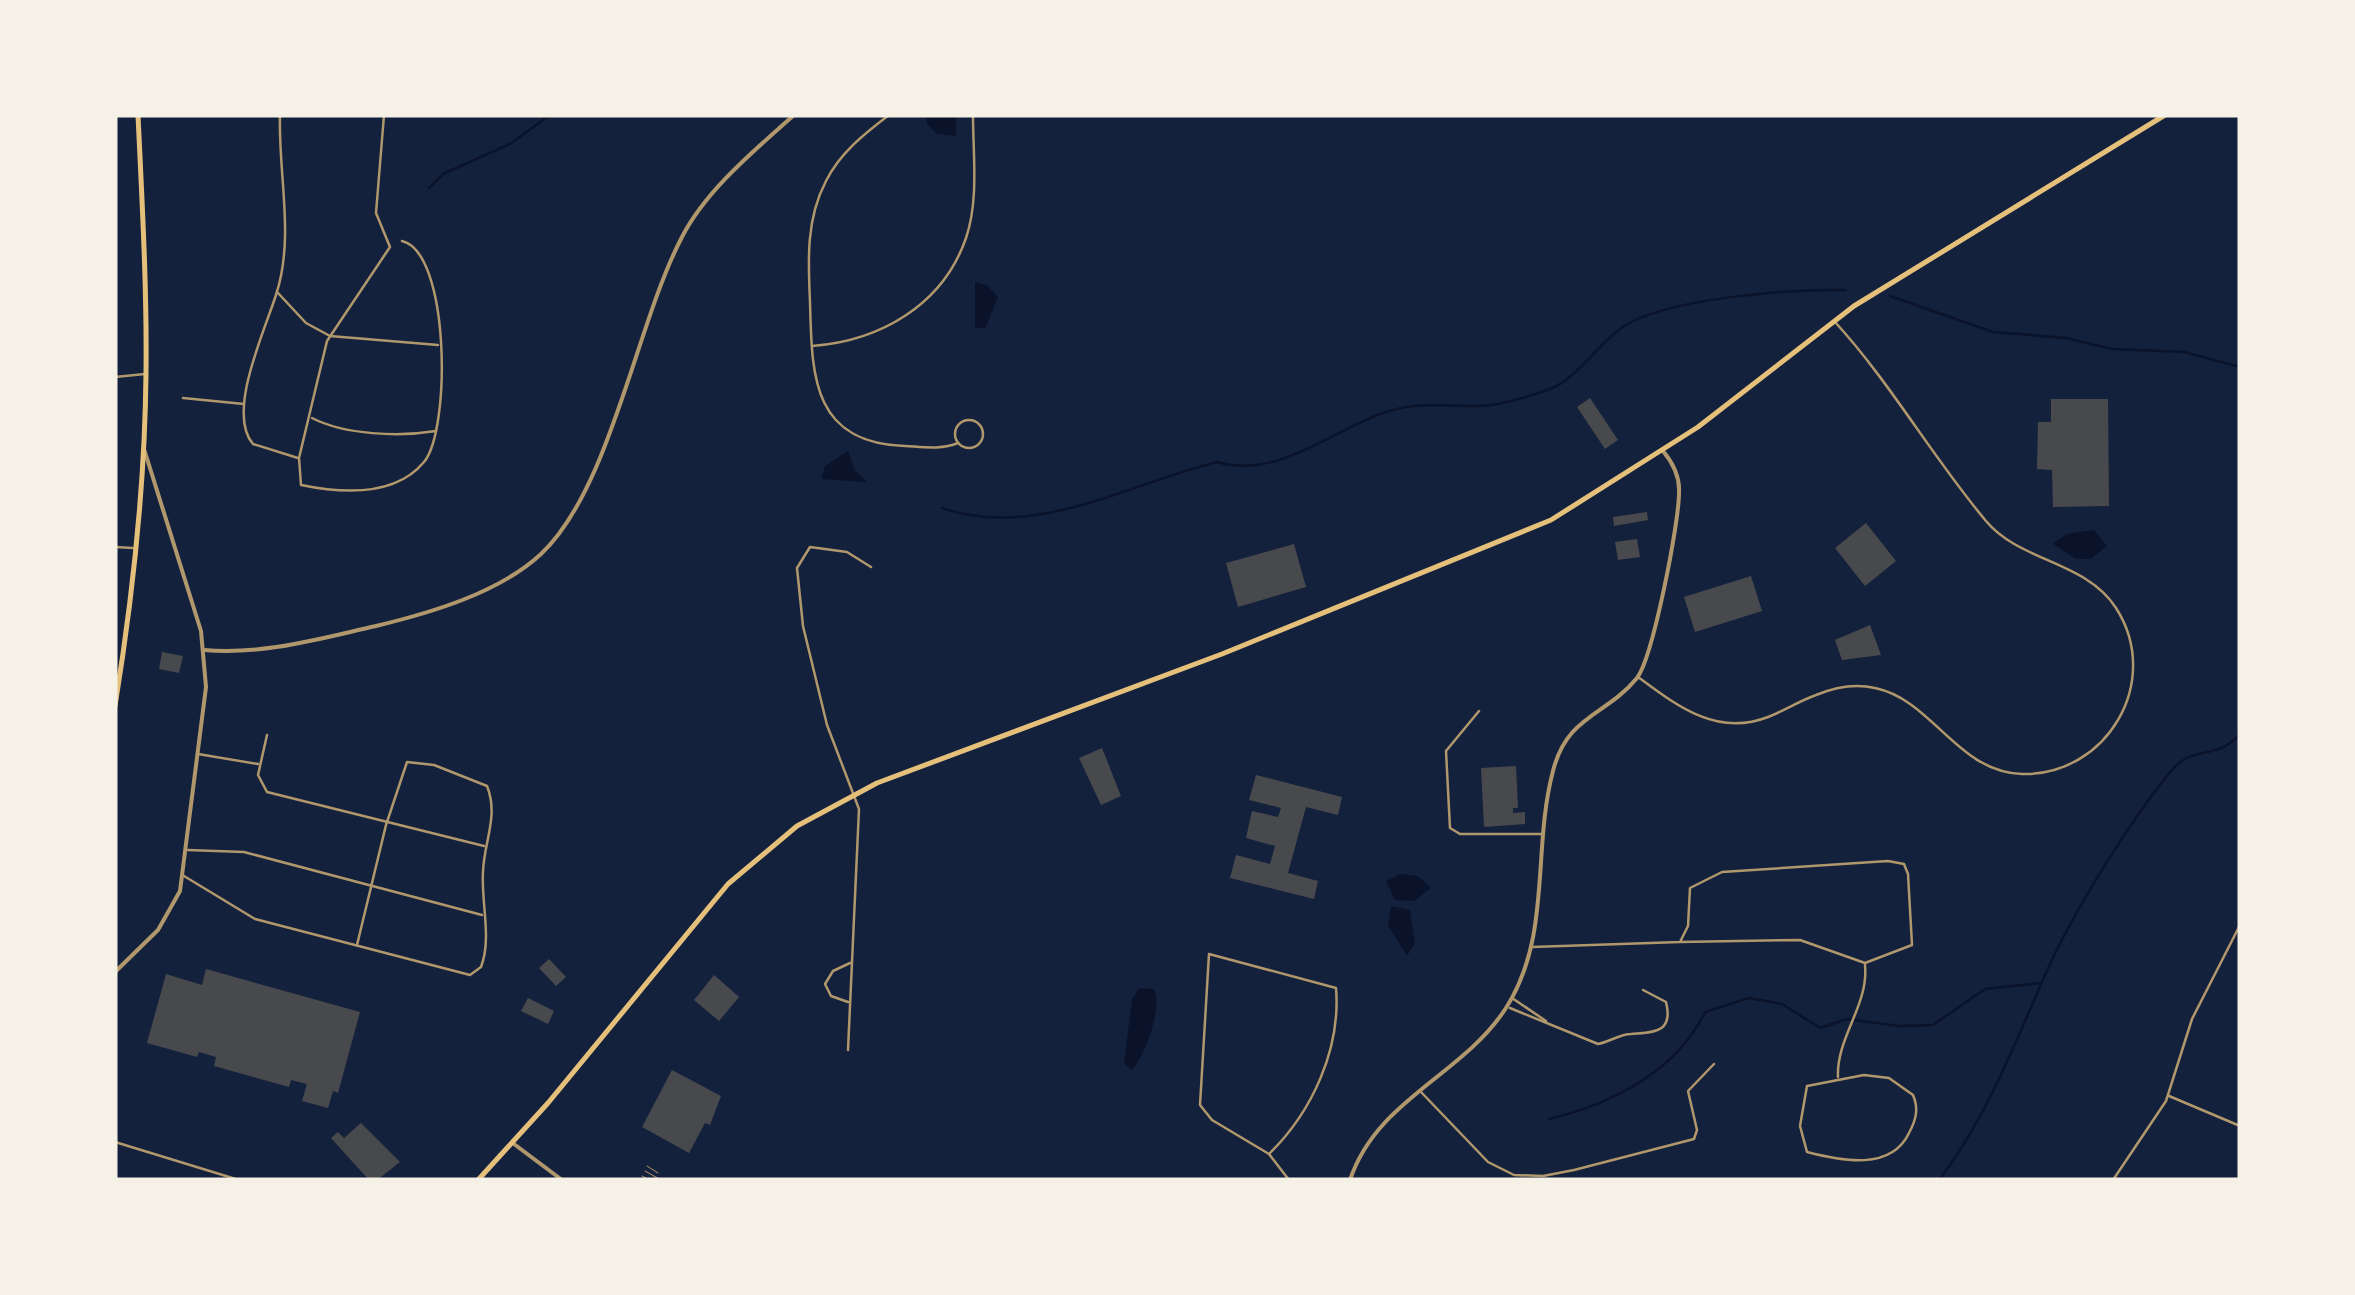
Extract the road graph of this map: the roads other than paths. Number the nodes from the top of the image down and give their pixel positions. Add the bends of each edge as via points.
1 (138, 115) edge
2 (280, 115) edge
3 (384, 115) edge
4 (794, 115) edge
5 (888, 115) edge
6 (973, 115) edge
7 (2165, 115) edge
8 (402, 241) joint
9 (390, 247) junction
10 (277, 292) junction
11 (1834, 320) junction
12 (330, 336) junction
13 (439, 345) junction
14 (811, 346) junction
15 (146, 374) junction
16 (115, 376) edge
17 (182, 398) dead end
18 (244, 404) junction
19 (311, 417) junction
20 (436, 431) junction
21 (958, 443) junction
22 (144, 449) junction
23 (1663, 451) junction
24 (300, 458) junction
25 (115, 547) edge
26 (138, 548) junction
27 (871, 567) dead end
28 (204, 650) junction
29 (1638, 677) junction
30 (115, 706) edge
31 (1478, 711) dead end
32 (267, 736) dead end
33 (198, 754) junction
34 (259, 764) junction
35 (853, 795) junction
36 (386, 825) junction
37 (1544, 834) junction
38 (486, 846) junction
39 (187, 850) junction
40 (183, 875) junction
41 (373, 885) junction
42 (483, 915) junction
43 (2240, 925) edge
44 (1680, 942) junction
45 (358, 945) junction
46 (1532, 947) junction
47 (852, 962) junction
48 (1865, 963) junction
49 (115, 972) edge
50 (1643, 990) dead end
51 (1512, 998) junction
52 (850, 1002) junction
53 (1507, 1007) junction
54 (1547, 1022) junction
55 (848, 1050) dead end
56 (1714, 1064) dead end
57 (1838, 1077) junction
58 (1419, 1090) junction
59 (2168, 1096) junction
60 (2240, 1126) edge
61 (115, 1142) edge
62 (512, 1142) junction
63 (1269, 1154) junction
64 (647, 1166) dead end
65 (644, 1171) dead end
66 (658, 1173) dead end
67 (642, 1176) dead end
68 (2116, 1179) edge
69 (238, 1180) edge
70 (478, 1180) edge
71 (562, 1180) edge
72 (650, 1180) edge
73 (661, 1180) edge
74 (1289, 1180) edge
75 (1350, 1180) edge

1 - 15 main road
2 - 10 street via 284,243
3 - 9 street via 376,201
4 - 28 street via 684,233 605,442 579,498 540,554 469,596 384,624 273,649
5 - 14 street via 839,161 814,208
6 - 14 street via 972,210 943,280 908,315 868,336
7 - 11 main road
8 - 9 lane
8 - 13 street via 417,248 431,275
9 - 12 street
10 - 12 street via 306,323
10 - 18 street
11 - 23 main road
11 - 29 street via 1987,523 2004,540 2097,588 2115,606 2132,660 2120,720 2103,744 2079,760 2019,774 1966,754 1904,700 1874,688 1835,687 1767,718 1721,724 1674,704
12 - 13 street
12 - 19 street
13 - 20 street
14 - 21 street via 820,397 860,437 887,446
15 - 16 street
15 - 22 main road
17 - 18 street
18 - 24 street via 243,424 253,444
19 - 20 street via 398,434
19 - 24 street
20 - 24 street via 421,466 388,484 335,492 298,483
21 - 21 street via 980,444 981,426 961,422
22 - 26 main road
22 - 28 street
23 - 29 street via 1680,495
23 - 35 main road via 1551,520 1466,559
25 - 26 street
26 - 30 main road
27 - 35 street via 848,552 810,547 797,568 826,725
28 - 33 street
29 - 37 street via 1566,738 1553,770
31 - 37 street via 1445,755 1450,828 1460,834
32 - 34 street
33 - 34 street
33 - 39 street
34 - 36 street via 266,792
35 - 47 street via 860,826
35 - 62 main road via 798,826 728,884
36 - 38 street
36 - 38 street via 404,767 417,761 487,786 494,815
36 - 41 street
37 - 46 street
38 - 42 street
39 - 40 street
39 - 41 street via 244,852
40 - 45 street via 255,919
40 - 49 street via 168,916
41 - 42 street
41 - 45 street
42 - 45 street via 484,962 470,975
43 - 59 street via 2192,1019
44 - 46 street
44 - 48 street via 1800,940
44 - 48 street via 1690,888 1707,876 1898,862 1908,874 1912,944
46 - 51 street
47 - 52 street
47 - 52 street via 825,984 830,996
48 - 57 street
50 - 54 street via 1662,998 1668,1011 1662,1027 1648,1036 1592,1044
51 - 53 street
51 - 54 street
52 - 55 street
53 - 54 street
53 - 58 street via 1469,1050
56 - 58 street via 1690,1087 1697,1130 1692,1140 1528,1176 1488,1162
57 - 57 street via 1804,1089 1804,1149 1852,1159 1896,1154 1916,1116 1913,1094 1890,1078
58 - 75 street via 1379,1124
59 - 60 street
59 - 68 street
61 - 69 street
62 - 70 main road
62 - 71 street
63 - 63 street via 1212,1120 1200,1104 1210,954 1336,988 1325,1066 1300,1115
63 - 74 street
64 - 66 lane
65 - 73 lane
67 - 72 lane

